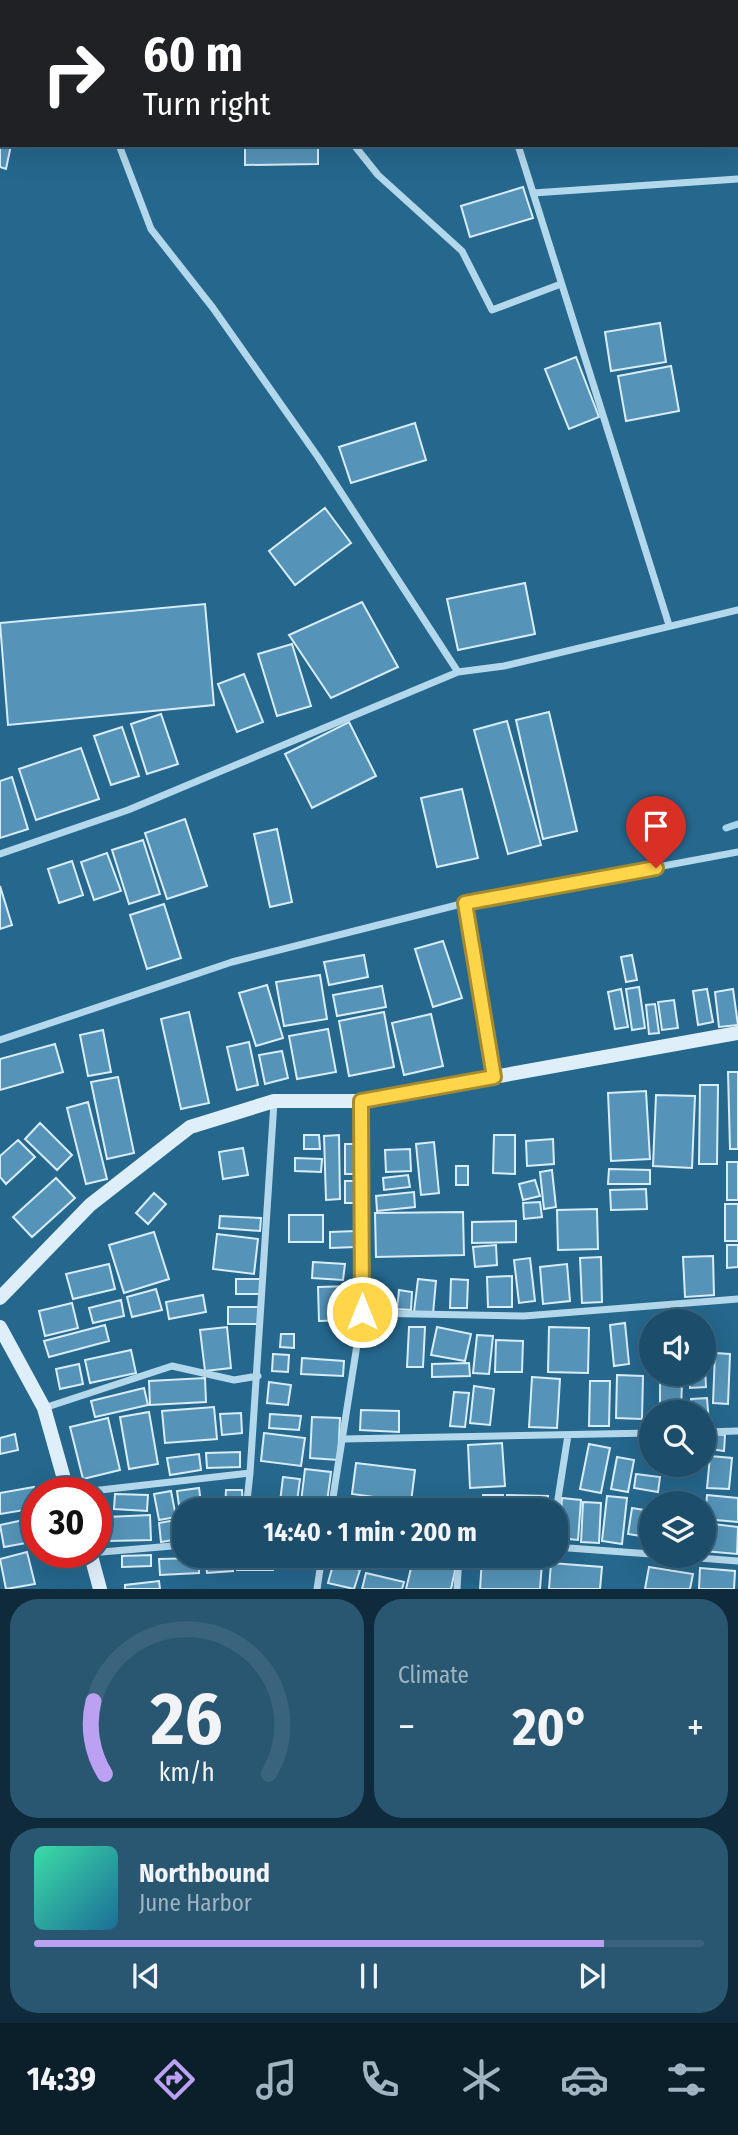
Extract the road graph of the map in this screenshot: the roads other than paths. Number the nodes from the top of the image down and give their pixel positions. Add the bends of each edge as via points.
1 (120, 147) edge
2 (356, 147) edge
3 (519, 147) edge
4 (738, 179) edge
5 (533, 193) junction
6 (561, 284) junction
7 (738, 610) edge
8 (669, 625) junction
9 (458, 672) junction
10 (738, 852) edge
11 (0, 854) edge
12 (465, 903) junction
13 (738, 1033) edge
14 (0, 1040) edge
15 (494, 1077) junction
16 (274, 1101) junction
17 (361, 1101) junction
18 (0, 1298) edge
19 (738, 1299) edge
20 (362, 1312) junction
21 (0, 1326) edge
22 (258, 1376) junction
23 (44, 1408) junction
24 (738, 1431) edge
25 (716, 1432) edge
26 (639, 1433) edge
27 (568, 1435) junction
28 (344, 1439) junction
29 (250, 1473) junction
30 (63, 1477) edge
31 (112, 1489) edge
32 (247, 1498) edge
33 (333, 1498) edge
34 (558, 1498) edge
35 (172, 1546) edge
36 (568, 1548) edge
37 (112, 1551) edge
38 (639, 1553) edge
39 (716, 1559) edge
40 (738, 1561) edge
41 (94, 1568) edge
42 (321, 1568) edge
43 (458, 1568) edge
44 (100, 1589) edge
45 (317, 1589) edge
46 (457, 1589) edge

1 - 9 street via 151,229 318,457
2 - 6 street via 377,174 462,251 492,310
3 - 5 street
4 - 5 street
5 - 6 street
6 - 8 street
7 - 8 street
8 - 9 street via 504,666
9 - 11 street via 128,810
10 - 12 street
12 - 14 street via 232,962
12 - 15 street
13 - 15 street
15 - 17 street
16 - 17 street
16 - 18 street via 190,1128 90,1205
16 - 22 street
17 - 20 street
19 - 20 street via 524,1316
20 - 28 street
21 - 23 street
22 - 23 street via 234,1380 172,1366
22 - 29 street
23 - 30 street
24 - 25 street
26 - 27 street
27 - 28 street
27 - 34 street
28 - 33 street
29 - 31 street
29 - 32 street
35 - 37 street
36 - 38 street
39 - 40 street
41 - 44 street
42 - 45 street
43 - 46 street

